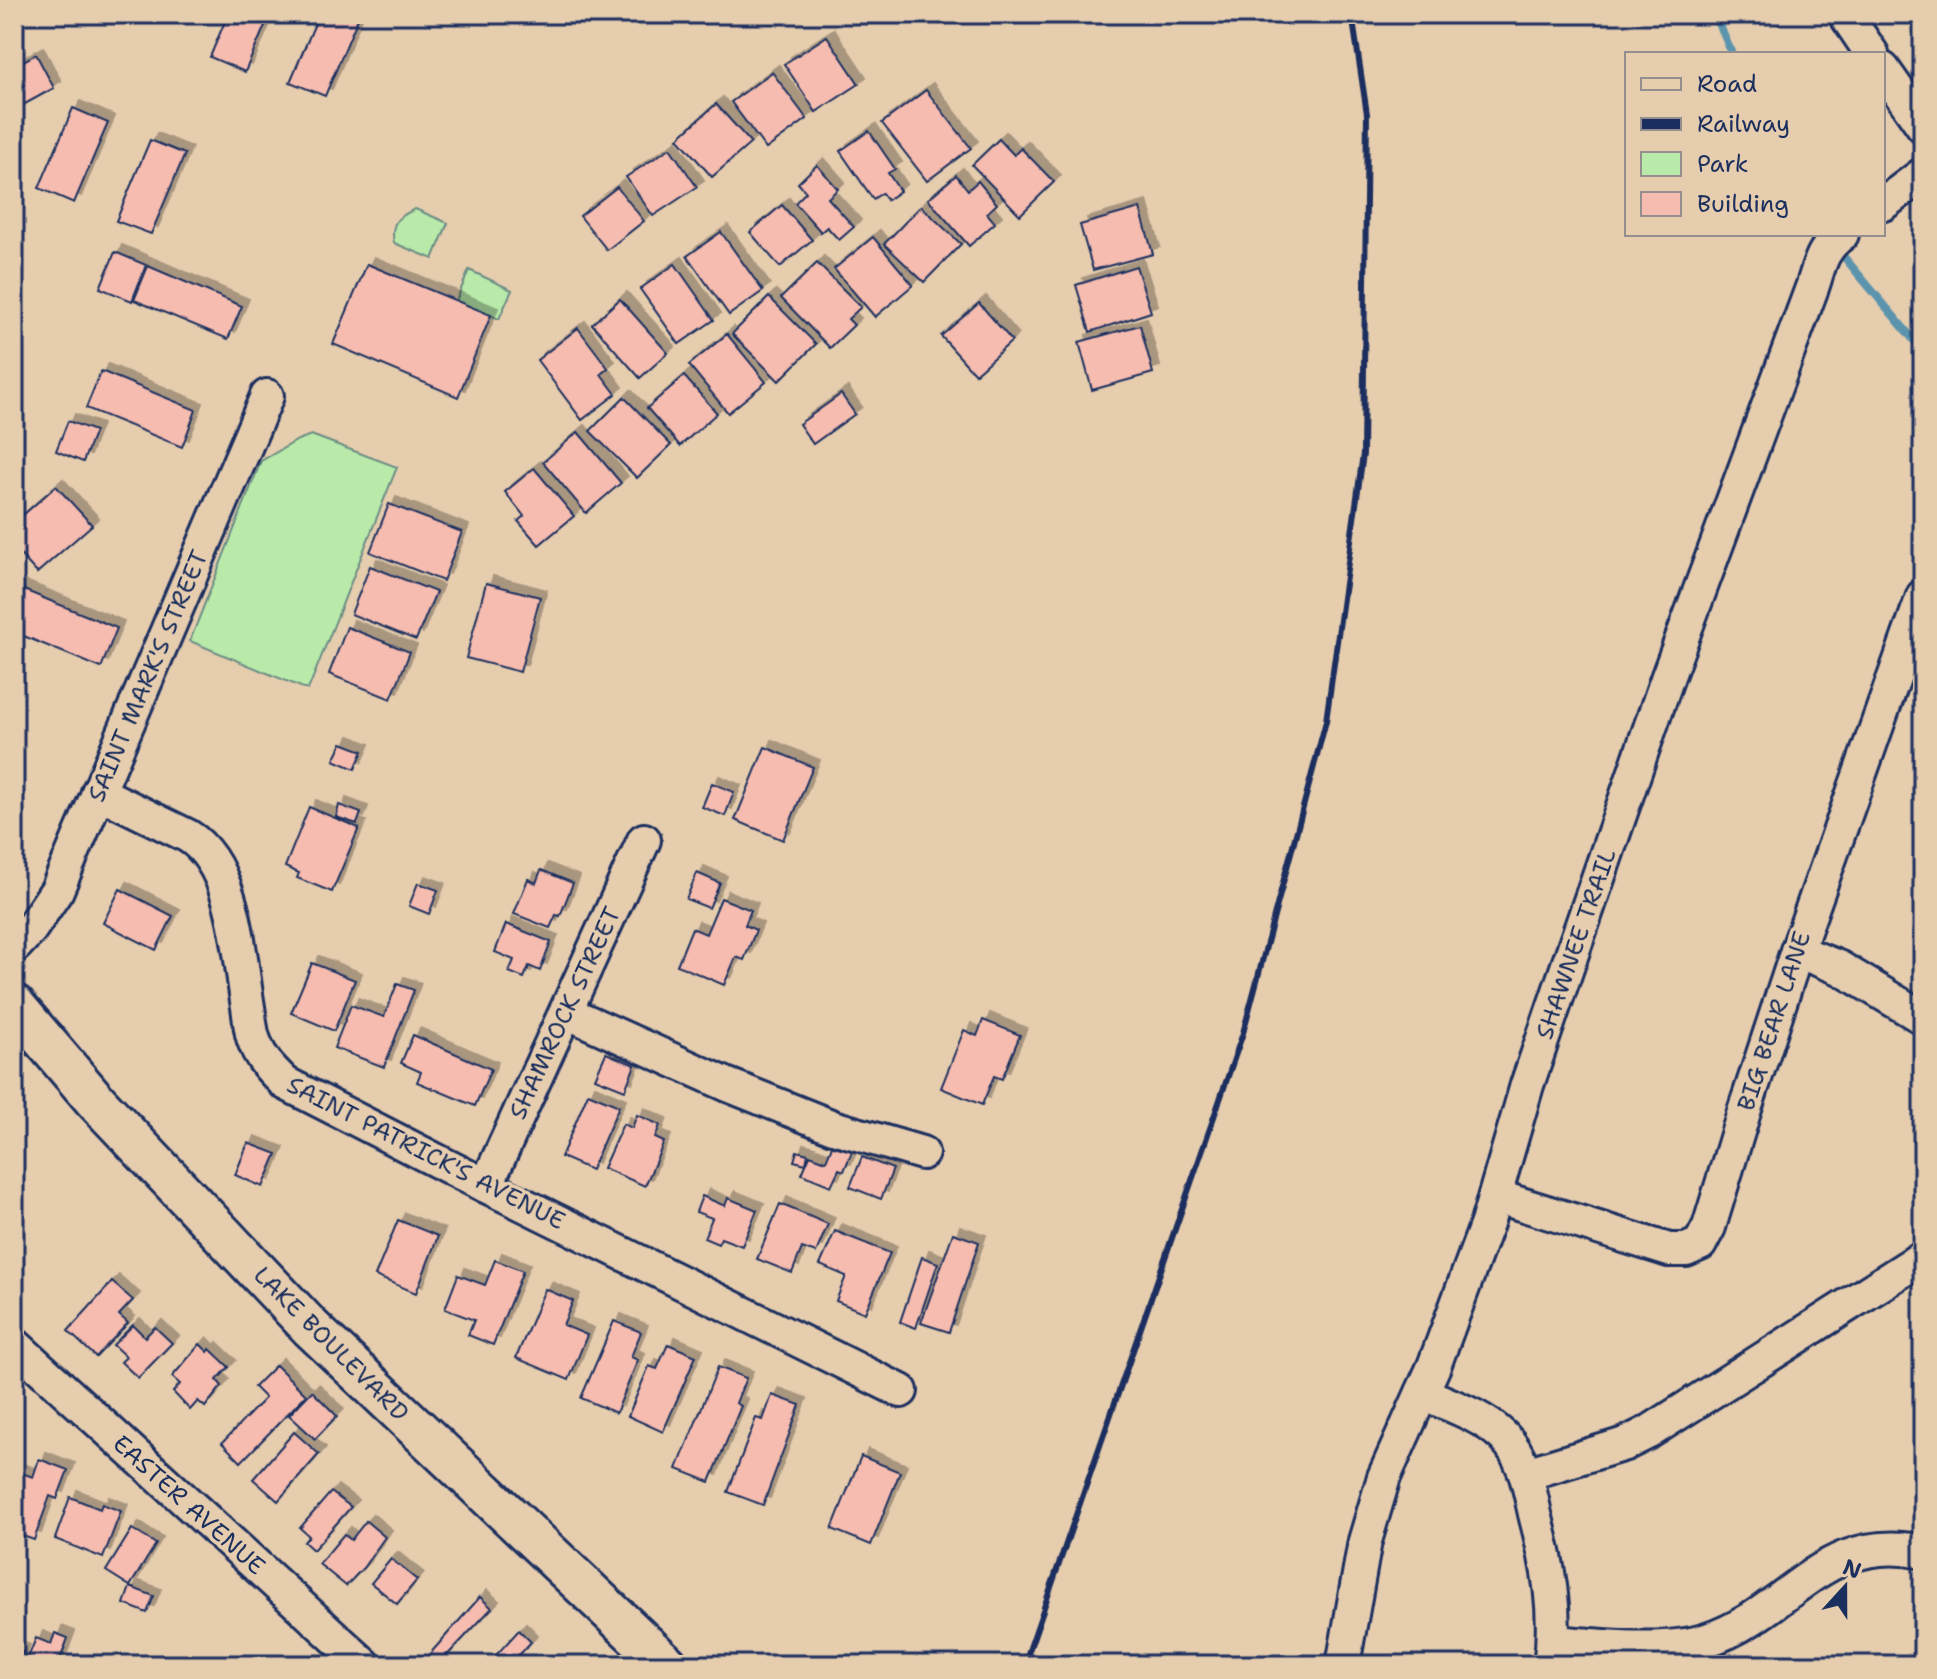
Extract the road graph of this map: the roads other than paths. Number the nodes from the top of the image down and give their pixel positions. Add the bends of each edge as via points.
1 (1845, 14) edge
2 (1871, 52) edge
3 (1885, 72) edge
4 (1923, 126) edge
5 (1923, 174) edge
6 (1885, 202) edge
7 (1839, 236) edge
8 (267, 396) dead end
9 (1923, 596) edge
10 (98, 792) junction
11 (644, 840) dead end
12 (14, 947) edge
13 (1797, 951) junction
14 (566, 1012) junction
15 (1923, 1018) edge
16 (19, 1024) edge
17 (922, 1153) dead end
18 (486, 1186) junction
19 (1495, 1196) junction
20 (1923, 1257) edge
21 (14, 1344) edge
22 (901, 1391) dead end
23 (1422, 1393) junction
24 (1526, 1474) junction
25 (1923, 1552) edge
26 (1552, 1654) edge
27 (365, 1665) edge
28 (667, 1665) edge
29 (1343, 1665) edge

1 - 2 street
3 - 4 street
5 - 6 street
7 - 19 street, SHAWNEE TRAIL via 1822,254 1668,676 1527,1085
8 - 10 street, SAINT MARK'S STREET
9 - 13 street, BIG BEAR LANE
10 - 12 street, SAINT MARK'S STREET via 57,890
10 - 18 street, SAINT PATRICK'S AVENUE via 188,836 216,865 226,887 253,1040 268,1066 285,1083
11 - 14 street, SHAMROCK STREET
13 - 15 street via 1840,968
13 - 19 street, BIG BEAR LANE via 1700,1244 1669,1250
14 - 17 street via 833,1127
14 - 18 street, SHAMROCK STREET
16 - 28 main road, LAKE BOULEVARD via 311,1328
18 - 22 street, SAINT PATRICK'S AVENUE
19 - 23 street, SHAWNEE TRAIL
20 - 24 street via 1649,1432 1600,1453
21 - 27 street, EASTER AVENUE
23 - 24 street via 1489,1424 1506,1438
23 - 29 street, SHAWNEE TRAIL via 1373,1512
24 - 26 street via 1546,1556
25 - 26 street via 1878,1549 1842,1557 1739,1628 1705,1641

